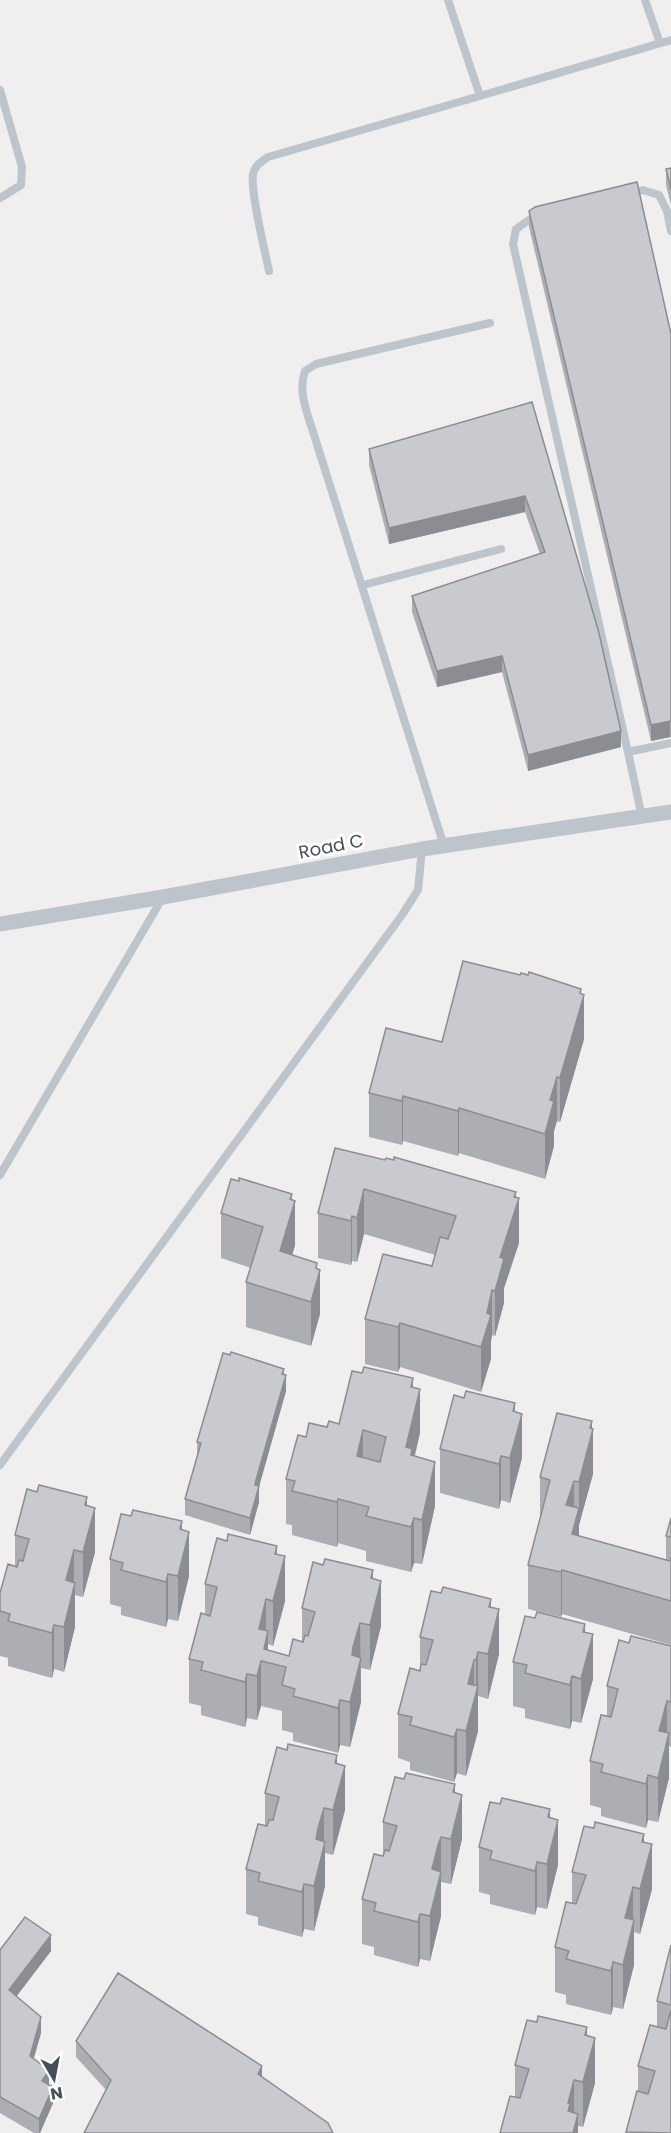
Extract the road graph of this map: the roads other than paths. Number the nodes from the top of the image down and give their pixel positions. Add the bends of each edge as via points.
1 (448, 0) edge
2 (645, 0) edge
3 (671, 40) edge
4 (660, 43) junction
5 (0, 90) edge
6 (480, 96) junction
7 (621, 195) edge
8 (0, 198) edge
9 (543, 215) edge
10 (671, 231) edge
11 (269, 271) dead end
12 (490, 323) dead end
13 (501, 549) dead end
14 (363, 585) junction
15 (671, 743) edge
16 (628, 752) junction
17 (671, 812) edge
18 (642, 817) junction
19 (444, 846) junction
20 (422, 849) junction
21 (163, 897) junction
22 (0, 924) edge
23 (0, 1175) edge
24 (0, 1465) edge

1 - 6 lane
2 - 4 lane
3 - 4 lane
4 - 6 lane
5 - 8 lane via 22,167 21,185
6 - 11 lane via 268,157 256,166 255,200
7 - 10 lane via 644,190 659,195
9 - 16 lane via 516,229 513,244
12 - 14 lane via 316,364 305,371 302,394
13 - 14 lane
14 - 19 lane
15 - 16 lane
16 - 18 lane
17 - 18 street, Road C
18 - 19 street, Road C
19 - 20 street, Road C
20 - 21 street, Road C
20 - 24 lane via 418,890 402,915
21 - 22 street, Road C
21 - 23 lane

